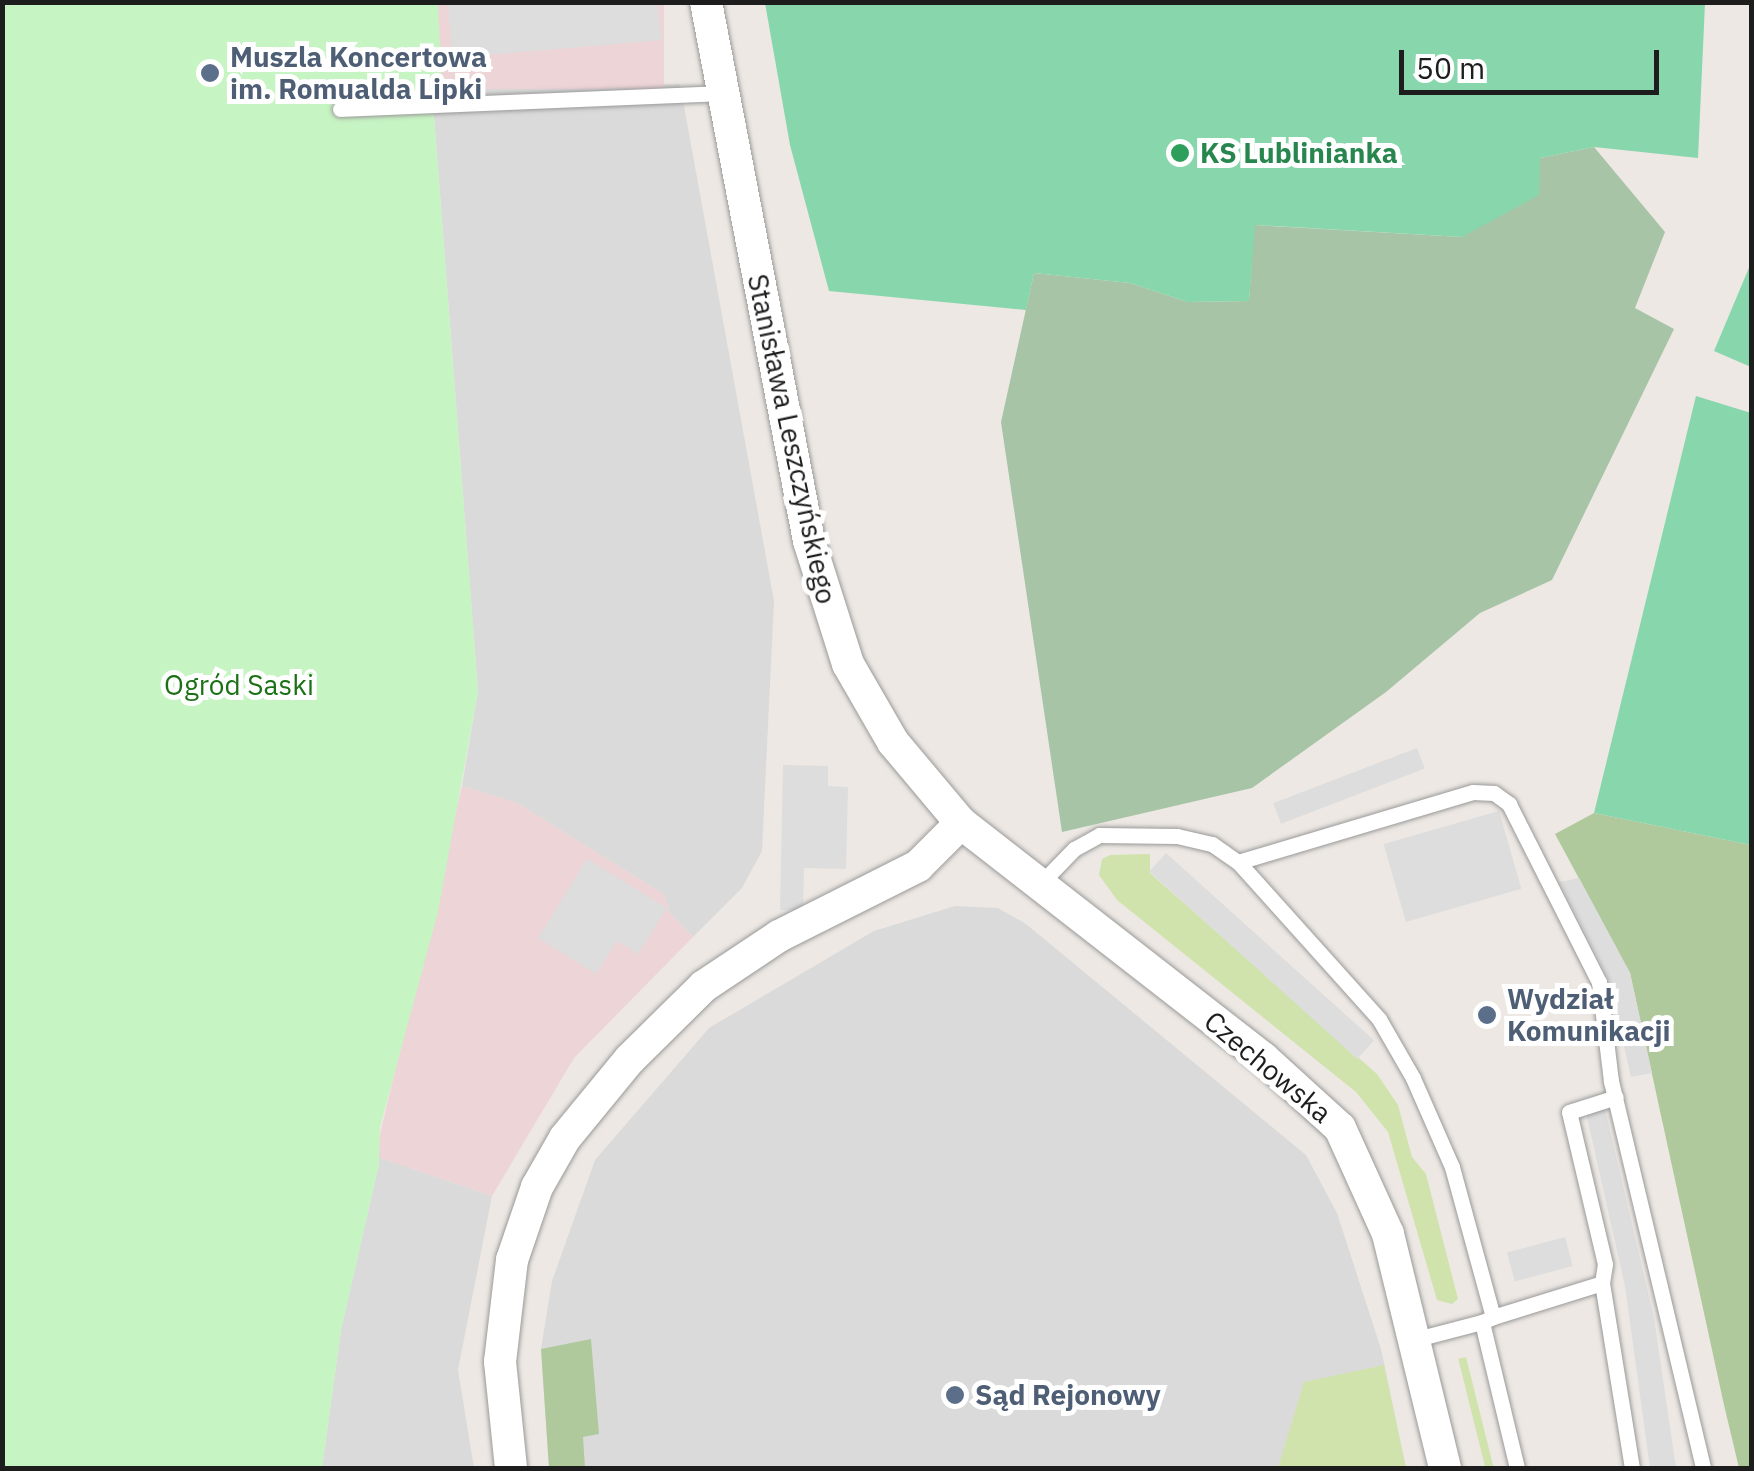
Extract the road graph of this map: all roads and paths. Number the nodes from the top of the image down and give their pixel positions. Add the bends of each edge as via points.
1 (706, 2) edge
2 (723, 93) junction
3 (340, 109) dead end
4 (961, 824) junction
5 (1238, 862) junction
6 (1042, 882) junction
7 (1616, 1097) junction
8 (1602, 1284) junction
9 (1488, 1320) junction
10 (1413, 1340) junction
11 (511, 1468) edge
12 (1445, 1468) edge
13 (1518, 1468) edge
14 (1632, 1468) edge
15 (1704, 1468) edge

1 - 2 street, Stanisława Leszczyńskiego
2 - 3 lane
2 - 4 street, Stanisława Leszczyńskiego via 825,608 874,713
4 - 6 street, Czechowska
4 - 11 street via 918,866 727,969 653,1034 565,1138 537,1187 512,1260 500,1362
5 - 6 lane via 1212,844 1177,836 1099,836 1074,849
5 - 7 lane via 1452,795 1494,793 1509,804 1533,847 1598,982
5 - 9 lane via 1379,1019 1413,1078 1452,1167
6 - 10 street, Czechowska via 1340,1128 1375,1194
7 - 8 lane via 1569,1112 1605,1264
7 - 15 lane
8 - 9 lane
8 - 14 lane
9 - 10 lane
9 - 13 lane
10 - 12 street, Czechowska

